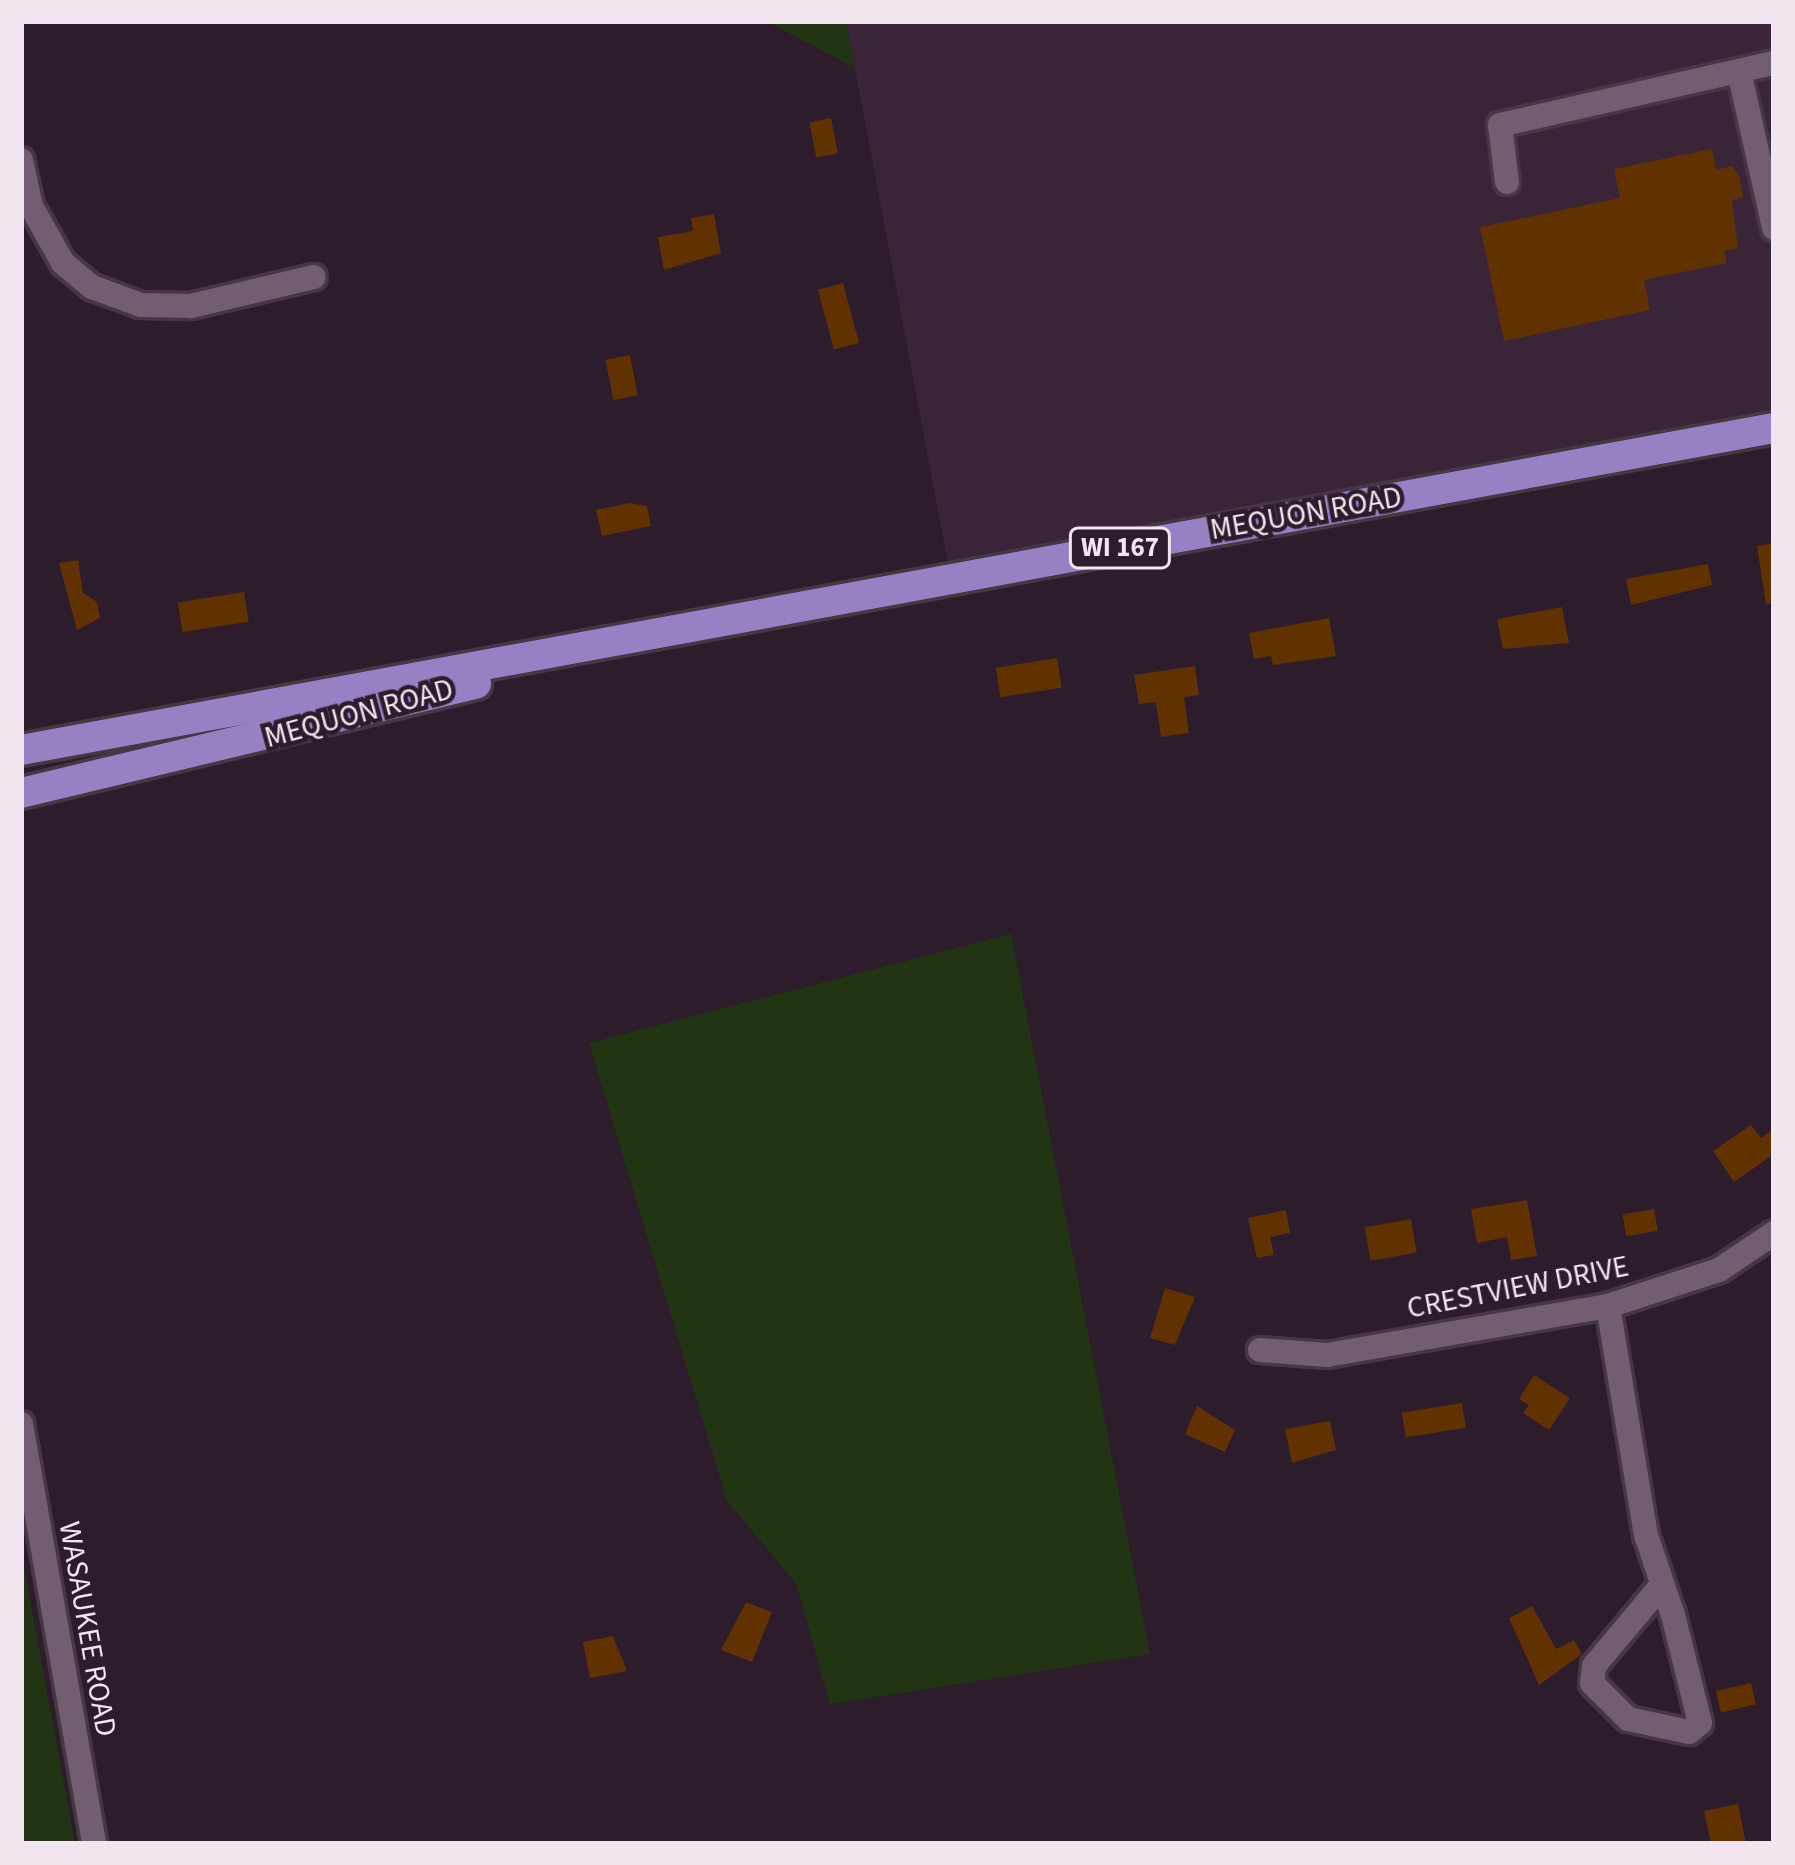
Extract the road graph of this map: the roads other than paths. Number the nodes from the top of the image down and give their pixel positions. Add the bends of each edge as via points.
1 (1774, 63) edge
2 (1739, 71) junction
3 (21, 160) edge
4 (1507, 182) dead end
5 (1774, 228) edge
6 (314, 277) dead end
7 (1774, 428) edge
8 (696, 626) junction
9 (364, 686) junction
10 (21, 750) edge
11 (21, 772) edge
12 (21, 793) edge
13 (1774, 1233) edge
14 (1608, 1306) junction
15 (1260, 1350) dead end
16 (21, 1424) edge
17 (1661, 1586) junction
18 (94, 1844) edge

1 - 2 street
2 - 4 street via 1500,124
2 - 5 street
3 - 6 street via 63,263 92,287 141,304 190,306
7 - 8 main road, MEQUON ROAD / WI 167
8 - 9 main road, MEQUON ROAD / WI 167
8 - 12 main road, MEQUON ROAD / WI 167
9 - 10 main road, MEQUON ROAD / WI 167
9 - 11 main road
13 - 14 street, CRESTVIEW DRIVE via 1719,1270
14 - 15 street, CRESTVIEW DRIVE via 1328,1355
14 - 17 street
16 - 18 street, WASAUKEE ROAD
17 - 17 street via 1700,1723 1690,1732 1628,1719 1592,1683 1594,1666

